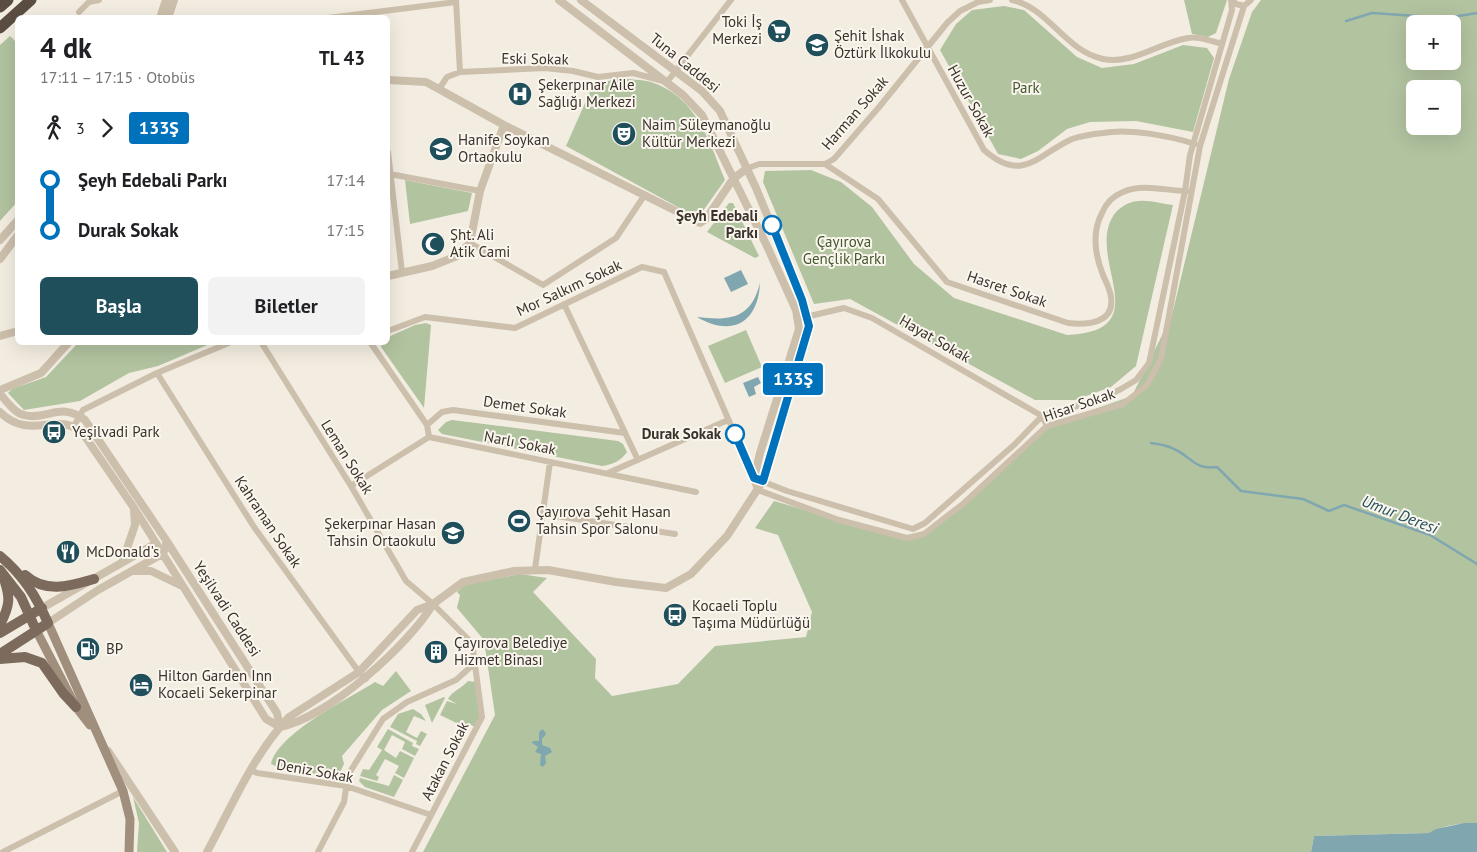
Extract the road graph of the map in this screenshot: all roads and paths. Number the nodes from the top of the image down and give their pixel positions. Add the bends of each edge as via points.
1 (8, 0) edge
2 (31, 0) edge
3 (99, 0) edge
4 (166, 0) edge
5 (174, 0) edge
6 (560, 0) edge
7 (582, 0) edge
8 (731, 0) edge
9 (902, 0) edge
10 (990, 0) edge
11 (1012, 0) edge
12 (1232, 0) edge
13 (1251, 0) edge
14 (456, 1) edge
15 (1244, 6) junction
16 (0, 7) edge
17 (80, 12) dead end
18 (161, 15) edge
19 (169, 15) edge
20 (351, 15) edge
21 (0, 28) edge
22 (1222, 44) junction
23 (928, 48) junction
24 (460, 72) junction
25 (676, 72) junction
26 (390, 80) edge
27 (667, 82) junction
28 (438, 89) junction
29 (504, 125) junction
30 (1193, 143) junction
31 (1200, 146) junction
32 (825, 164) junction
33 (746, 169) junction
34 (390, 173) edge
35 (733, 179) junction
36 (390, 181) edge
37 (480, 191) junction
38 (1193, 191) junction
39 (1185, 192) junction
40 (644, 196) junction
41 (15, 223) edge
42 (0, 240) edge
43 (15, 240) edge
44 (470, 243) junction
45 (0, 259) edge
46 (402, 272) junction
47 (390, 275) edge
48 (564, 304) junction
49 (806, 317) junction
50 (798, 318) junction
51 (390, 330) edge
52 (15, 332) edge
53 (0, 336) edge
54 (66, 345) edge
55 (224, 345) edge
56 (263, 345) edge
57 (372, 345) edge
58 (157, 373) junction
59 (0, 390) edge
60 (0, 394) edge
61 (0, 412) edge
62 (79, 415) junction
63 (1042, 416) junction
64 (728, 420) junction
65 (427, 424) junction
66 (74, 426) junction
67 (1047, 426) junction
68 (625, 433) junction
69 (428, 437) junction
70 (638, 460) junction
71 (550, 462) junction
72 (607, 474) junction
73 (754, 478) junction
74 (763, 481) junction
75 (351, 486) junction
76 (758, 490) junction
77 (696, 492) dead end
78 (134, 508) junction
79 (543, 514) junction
80 (675, 534) dead end
81 (166, 540) junction
82 (155, 544) junction
83 (162, 554) junction
84 (0, 556) edge
85 (122, 563) junction
86 (535, 569) junction
87 (1, 570) edge
88 (132, 571) junction
89 (94, 579) junction
90 (183, 586) junction
91 (433, 604) junction
92 (42, 608) junction
93 (29, 615) junction
94 (48, 623) junction
95 (0, 626) edge
96 (36, 630) junction
97 (0, 633) edge
98 (0, 654) edge
99 (0, 659) edge
100 (475, 663) junction
101 (359, 672) junction
102 (366, 679) junction
103 (76, 707) junction
104 (280, 727) junction
105 (96, 733) junction
106 (251, 770) junction
107 (346, 786) junction
108 (123, 791) junction
109 (431, 815) junction
110 (3, 852) edge
111 (129, 852) edge
112 (174, 852) edge
113 (207, 852) edge
114 (318, 852) edge
115 (412, 852) edge

1 - 16 highway
2 - 21 highway
3 - 17 street via 89,2
4 - 18 street
5 - 19 street
6 - 27 street, Tuna Caddesi
7 - 25 street, Tuna Caddesi
8 - 25 street
9 - 23 street, Huzur Sokak
10 - 23 street, Harman Sokak via 960,11
11 - 22 street via 1042,15 1067,41 1105,60 1127,59 1189,37
12 - 15 street
12 - 22 street, Hisar Sokak
13 - 15 street
14 - 20 street
14 - 24 street
15 - 31 street, Hisar Sokak
22 - 30 street, Hisar Sokak
23 - 30 street, Huzur Sokak via 984,150 997,162 1012,167 1031,165 1073,139 1105,132 1142,134
23 - 32 street, Harman Sokak via 834,159
24 - 27 street, Eski Sokak via 545,68 598,77 633,74
24 - 28 street via 447,77
25 - 27 street
25 - 33 street, Tuna Caddesi via 720,111
26 - 28 street via 426,82
27 - 35 street, Tuna Caddesi via 702,115
28 - 29 street
29 - 37 street
29 - 40 street
30 - 31 street, Huzur Sokak
30 - 39 street, Hisar Sokak
31 - 38 street, Hisar Sokak
32 - 33 street via 759,164
32 - 39 street, Hasret Sokak via 878,199 947,282 1068,323 1086,325 1098,323 1109,310 1111,297 1099,264 1095,236 1098,219 1107,202 1122,192 1144,188
33 - 35 street
33 - 49 street, Tuna Caddesi via 791,272
34 - 37 street
35 - 40 street via 700,223
35 - 50 street, Tuna Caddesi
36 - 46 street
37 - 44 street
38 - 39 street, Hasret Sokak
38 - 67 street, Hisar Sokak via 1161,359 1147,385 1123,404
39 - 63 street, Hisar Sokak via 1149,363 1136,380 1121,389 1098,400
40 - 44 street via 616,238 543,285
41 - 42 street
43 - 45 street
44 - 46 street via 457,256 432,266
46 - 47 street
48 - 51 street, Mor Salkım Sokak via 515,328 425,317
48 - 64 street, Mor Salkım Sokak via 642,267 664,272
48 - 68 street
49 - 50 street, Hayat Sokak
49 - 63 street, Hayat Sokak via 844,308 872,318
49 - 74 street, Tuna Caddesi via 809,326 805,344
50 - 73 street, Tuna Caddesi via 799,330
52 - 53 street
54 - 59 street via 41,373
55 - 58 street
56 - 75 street, Leman Sokak
57 - 65 street
58 - 62 street
58 - 101 street, Kahraman Sokak via 254,527
60 - 62 street via 24,416 63,411
61 - 66 street via 25,427
62 - 66 street
62 - 81 street, Yeşilvadi Caddesi
63 - 67 street
63 - 74 street, Hisar Sokak via 925,523 912,529
64 - 70 street
64 - 73 street
65 - 68 street, Demet Sokak via 442,412 453,410
65 - 69 street
66 - 78 street, Yeşilvadi Caddesi via 84,435
67 - 76 street, Hisar Sokak via 964,503 924,534 907,538 839,520
68 - 70 street
69 - 71 street, Narlı Sokak
69 - 75 street
70 - 72 street
71 - 72 street, Narlı Sokak
71 - 79 street
72 - 77 street, Narlı Sokak
73 - 74 street
73 - 76 street
74 - 76 street, Tuna Caddesi
75 - 91 street, Leman Sokak via 406,581
76 - 86 street, Tuna Caddesi via 727,536 691,574 666,588
78 - 82 street, Yeşilvadi Caddesi
78 - 85 street via 135,525
79 - 80 street
79 - 86 street
81 - 83 street
81 - 104 street, Yeşilvadi Caddesi via 277,713
82 - 83 street, Yeşilvadi Caddesi
82 - 85 street
83 - 88 street
83 - 90 street, Yeşilvadi Caddesi
84 - 89 main road via 33,582 52,588
84 - 92 main road via 24,579
85 - 89 street
86 - 91 street, Tuna Caddesi via 463,582
87 - 93 main road via 14,586
87 - 95 main road via 9,609
88 - 90 street, Yeşilvadi Caddesi via 151,571
88 - 94 street
89 - 92 street
90 - 104 street, Yeşilvadi Caddesi via 266,719
91 - 100 street, Atakan Sokak via 472,643
91 - 101 street via 417,610
91 - 102 street via 424,619
92 - 93 main road
92 - 94 main road
93 - 96 main road
93 - 97 main road
94 - 96 main road
94 - 105 main road
96 - 98 main road
96 - 103 main road
99 - 103 main road via 25,657 42,663
100 - 107 street via 456,680 407,702 384,719 348,776
100 - 109 street, Atakan Sokak via 482,717
101 - 102 street, Kahraman Sokak
101 - 104 street via 289,717
102 - 104 street via 296,724
103 - 105 main road
104 - 106 street
105 - 108 main road
105 - 112 street
106 - 107 street, Deniz Sokak
106 - 113 street
107 - 109 street, Deniz Sokak
107 - 114 street via 344,802
108 - 110 street
108 - 111 main road via 130,819
109 - 115 street, Atakan Sokak

